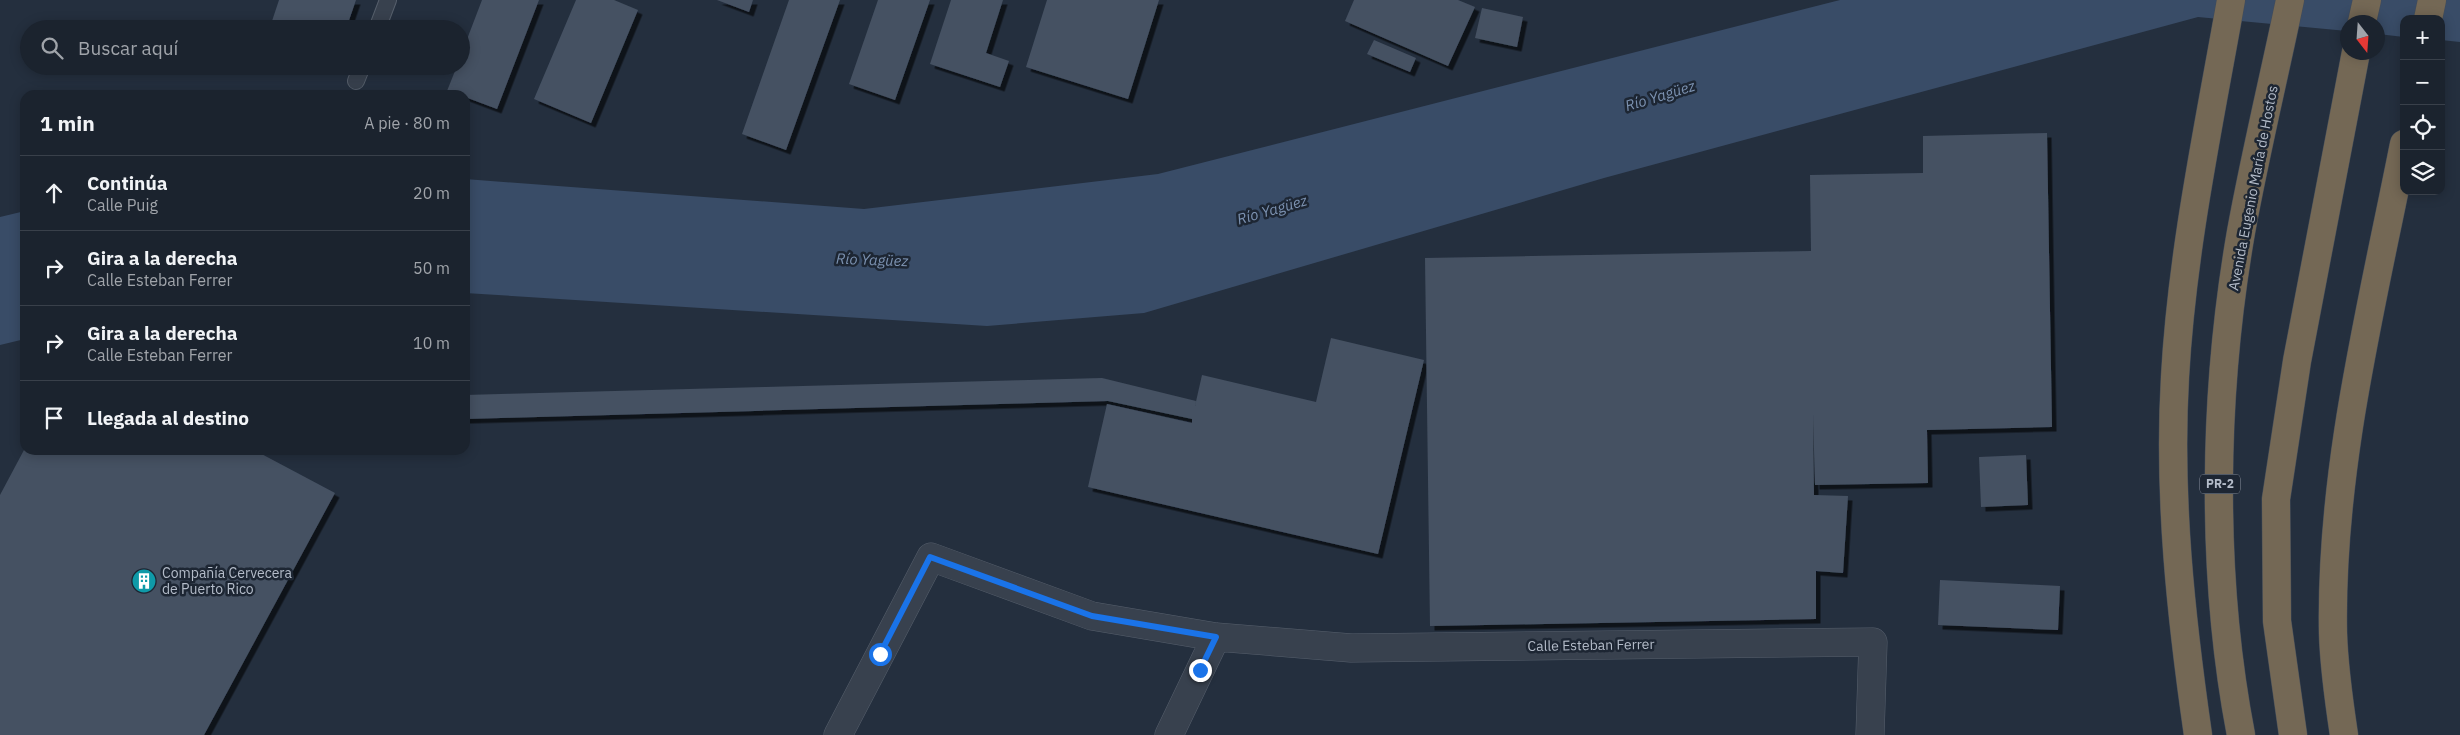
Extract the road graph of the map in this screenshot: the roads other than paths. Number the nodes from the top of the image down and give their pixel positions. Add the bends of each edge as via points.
1 (388, 0) edge
2 (2231, 0) edge
3 (2290, 0) edge
4 (2366, 0) edge
5 (2432, 0) edge
6 (2363, 15) edge
7 (2429, 15) edge
8 (380, 20) edge
9 (2354, 60) edge
10 (2403, 150) edge
11 (1216, 637) junction
12 (838, 735) edge
13 (1169, 735) edge
14 (1870, 735) edge
15 (2198, 735) edge
16 (2241, 735) edge
17 (2293, 735) edge
18 (2344, 735) edge

1 - 8 lane
2 - 15 highway via 2192,222 2174,377 2173,480 2180,602
3 - 16 highway, Avenida Eugenio María de Hostos / PR-2 via 2241,232 2221,410 2221,573
4 - 6 highway
5 - 7 highway
9 - 17 highway via 2297,361 2276,499 2277,621
10 - 18 highway via 2350,415 2335,545 2333,634
11 - 12 street, Calle Esteban Ferrer via 1092,616 930,557
11 - 13 street
11 - 14 street, Calle Esteban Ferrer via 1351,648 1873,642

